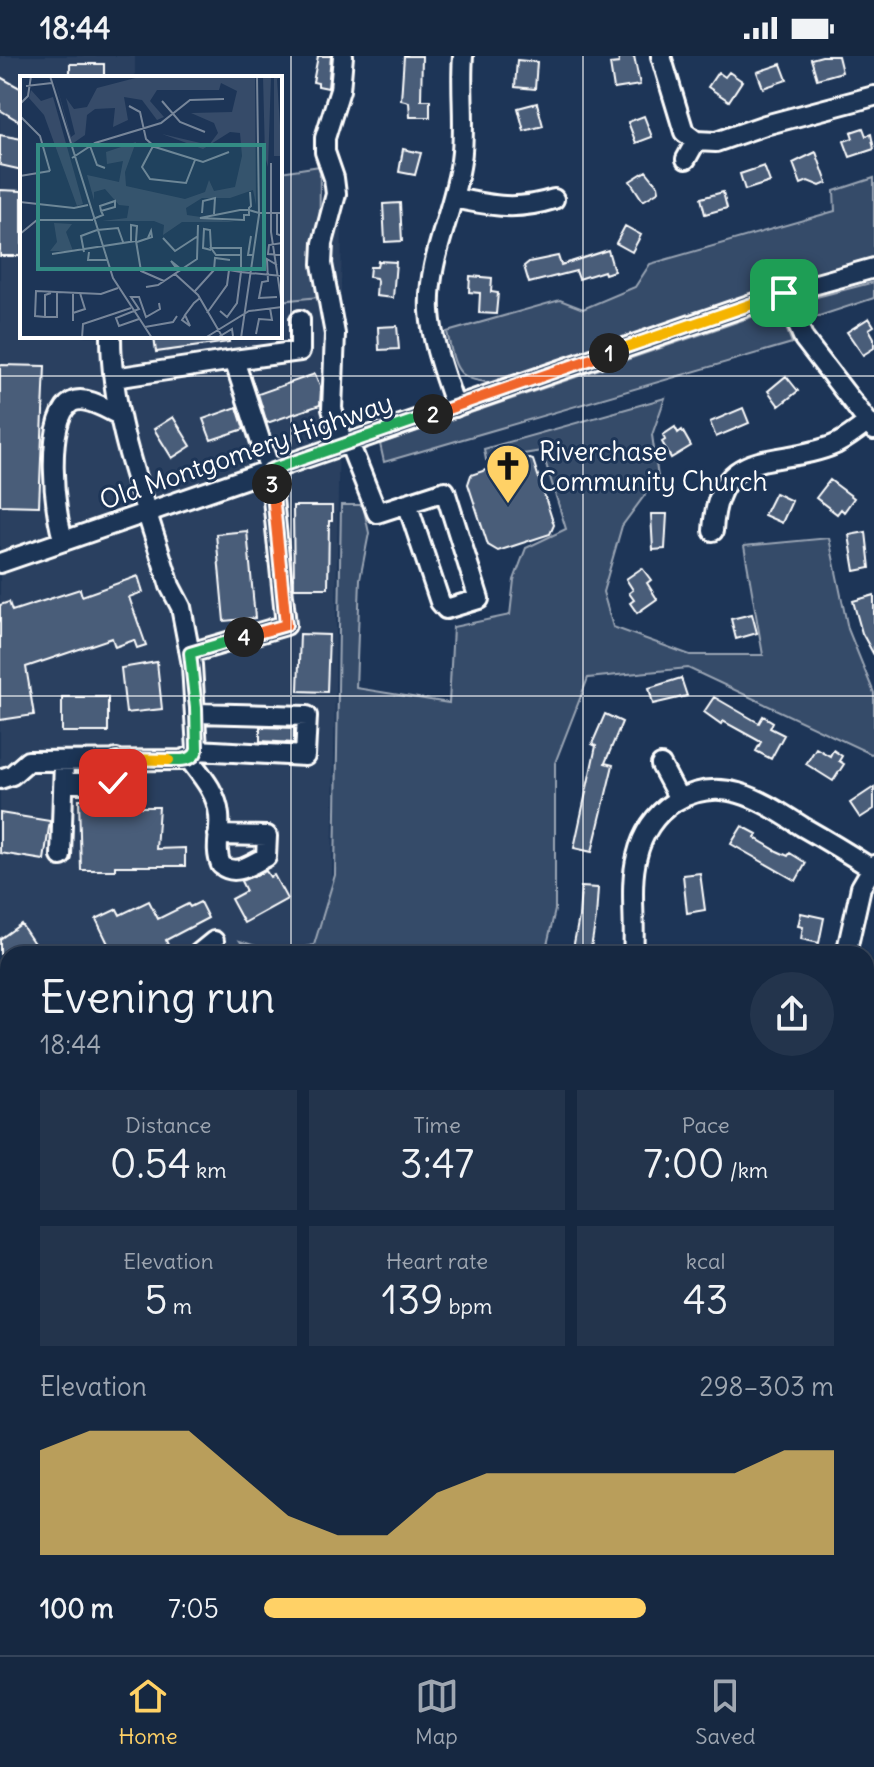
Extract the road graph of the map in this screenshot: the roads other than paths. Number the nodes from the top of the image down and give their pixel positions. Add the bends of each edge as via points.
1 (343, 56) edge
2 (463, 56) edge
3 (661, 56) edge
4 (874, 96) edge
5 (696, 141) junction
6 (686, 159) dead end
7 (454, 198) junction
8 (554, 199) dead end
9 (874, 268) edge
10 (784, 293) junction
11 (300, 320) dead end
12 (111, 338) edge
13 (234, 360) junction
14 (114, 378) junction
15 (455, 407) junction
16 (119, 415) junction
17 (871, 426) edge
18 (346, 444) junction
19 (270, 470) junction
20 (407, 503) junction
21 (148, 512) junction
22 (713, 531) dead end
23 (64, 541) junction
24 (0, 563) edge
25 (190, 653) junction
26 (196, 713) junction
27 (193, 754) junction
28 (116, 759) junction
29 (64, 761) junction
30 (661, 765) dead end
31 (0, 779) edge
32 (64, 783) junction
33 (679, 799) junction
34 (218, 835) dead end
35 (61, 856) dead end
36 (873, 866) edge
37 (214, 941) dead end
38 (208, 946) edge
39 (633, 946) edge
40 (848, 946) edge

1 - 18 street via 340,90 325,138 336,194 322,264 335,334 332,409
2 - 7 street via 463,137
3 - 5 street via 680,125
4 - 5 street via 716,142
5 - 6 street
7 - 8 street via 510,208
7 - 15 street via 435,264 430,308
9 - 10 street, Old Montgomery Highway
10 - 15 street, Old Montgomery Highway
10 - 17 street via 804,339
11 - 13 street via 300,351
12 - 14 street
13 - 14 street
13 - 19 street
14 - 16 street
15 - 18 street, Old Montgomery Highway
16 - 21 street
16 - 23 street via 80,400 62,411 55,442 56,515
17 - 22 street via 836,444 757,462 734,475 718,494
18 - 19 street, Old Montgomery Highway
18 - 20 street via 377,513
19 - 21 street, Old Montgomery Highway
19 - 25 street via 286,625
20 - 20 street via 445,491 479,599 446,609 440,602
21 - 23 street, Old Montgomery Highway
21 - 25 street via 166,536 181,584
23 - 24 street, Old Montgomery Highway
25 - 26 street
26 - 27 street
26 - 27 street via 307,716 305,756
27 - 28 street
27 - 34 street via 216,800
28 - 29 street
28 - 32 street via 113,783
29 - 31 street via 28,761
29 - 32 street
30 - 33 street
32 - 35 street
33 - 36 street via 719,790 749,795
33 - 39 street via 655,817 638,852
36 - 40 street via 861,887
37 - 38 street

